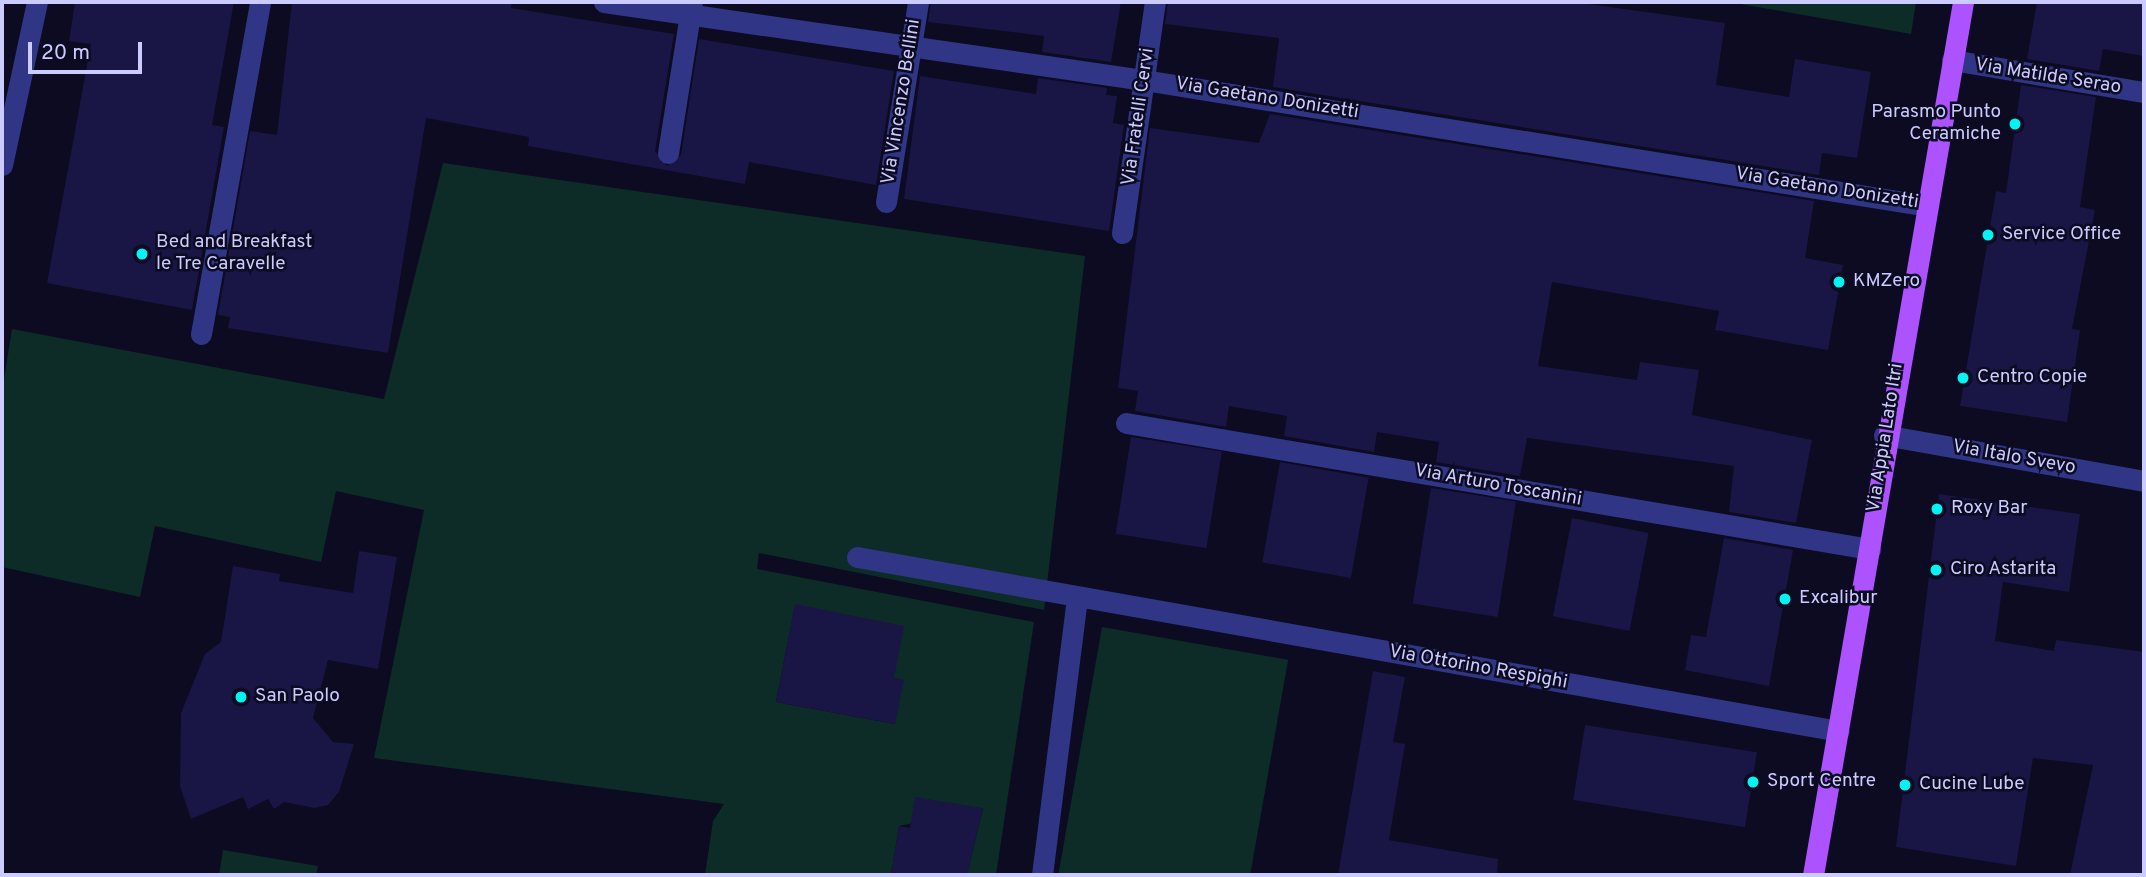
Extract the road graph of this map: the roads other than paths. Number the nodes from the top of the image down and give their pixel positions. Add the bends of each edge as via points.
1 (37, 2) edge
2 (260, 2) edge
3 (604, 2) edge
4 (918, 2) edge
5 (1155, 2) edge
6 (1963, 2) edge
7 (691, 10) edge
8 (911, 49) junction
9 (1952, 60) junction
10 (1144, 80) junction
11 (2144, 92) edge
12 (668, 153) dead end
13 (2, 165) edge
14 (886, 202) dead end
15 (1928, 206) junction
16 (1122, 233) dead end
17 (201, 334) dead end
18 (1126, 423) dead end
19 (1884, 435) junction
20 (2144, 481) edge
21 (1870, 549) junction
22 (857, 556) dead end
23 (1077, 598) junction
24 (1839, 731) junction
25 (1042, 875) edge
26 (1813, 875) edge

1 - 13 street
2 - 17 street
3 - 7 street, Via Gaetano Donizetti
4 - 8 street, Via Vincenzo Bellini
5 - 10 street, Via Fratelli Cervi
6 - 9 main road, Via Appia Lato Itri
7 - 8 street, Via Gaetano Donizetti
7 - 12 street
8 - 10 street, Via Gaetano Donizetti
8 - 14 street, Via Vincenzo Bellini
9 - 11 street, Via Matilde Serao
9 - 15 main road, Via Appia Lato Itri
10 - 15 street, Via Gaetano Donizetti
10 - 16 street, Via Fratelli Cervi
15 - 19 main road, Via Appia Lato Itri
18 - 21 street, Via Arturo Toscanini
19 - 20 street, Via Italo Svevo
19 - 21 main road, Via Appia Lato Itri
21 - 24 main road, Via Appia Lato Itri
22 - 23 street, Via Ottorino Respighi
23 - 24 street, Via Ottorino Respighi
23 - 25 street
24 - 26 main road, Via Appia Lato Itri

